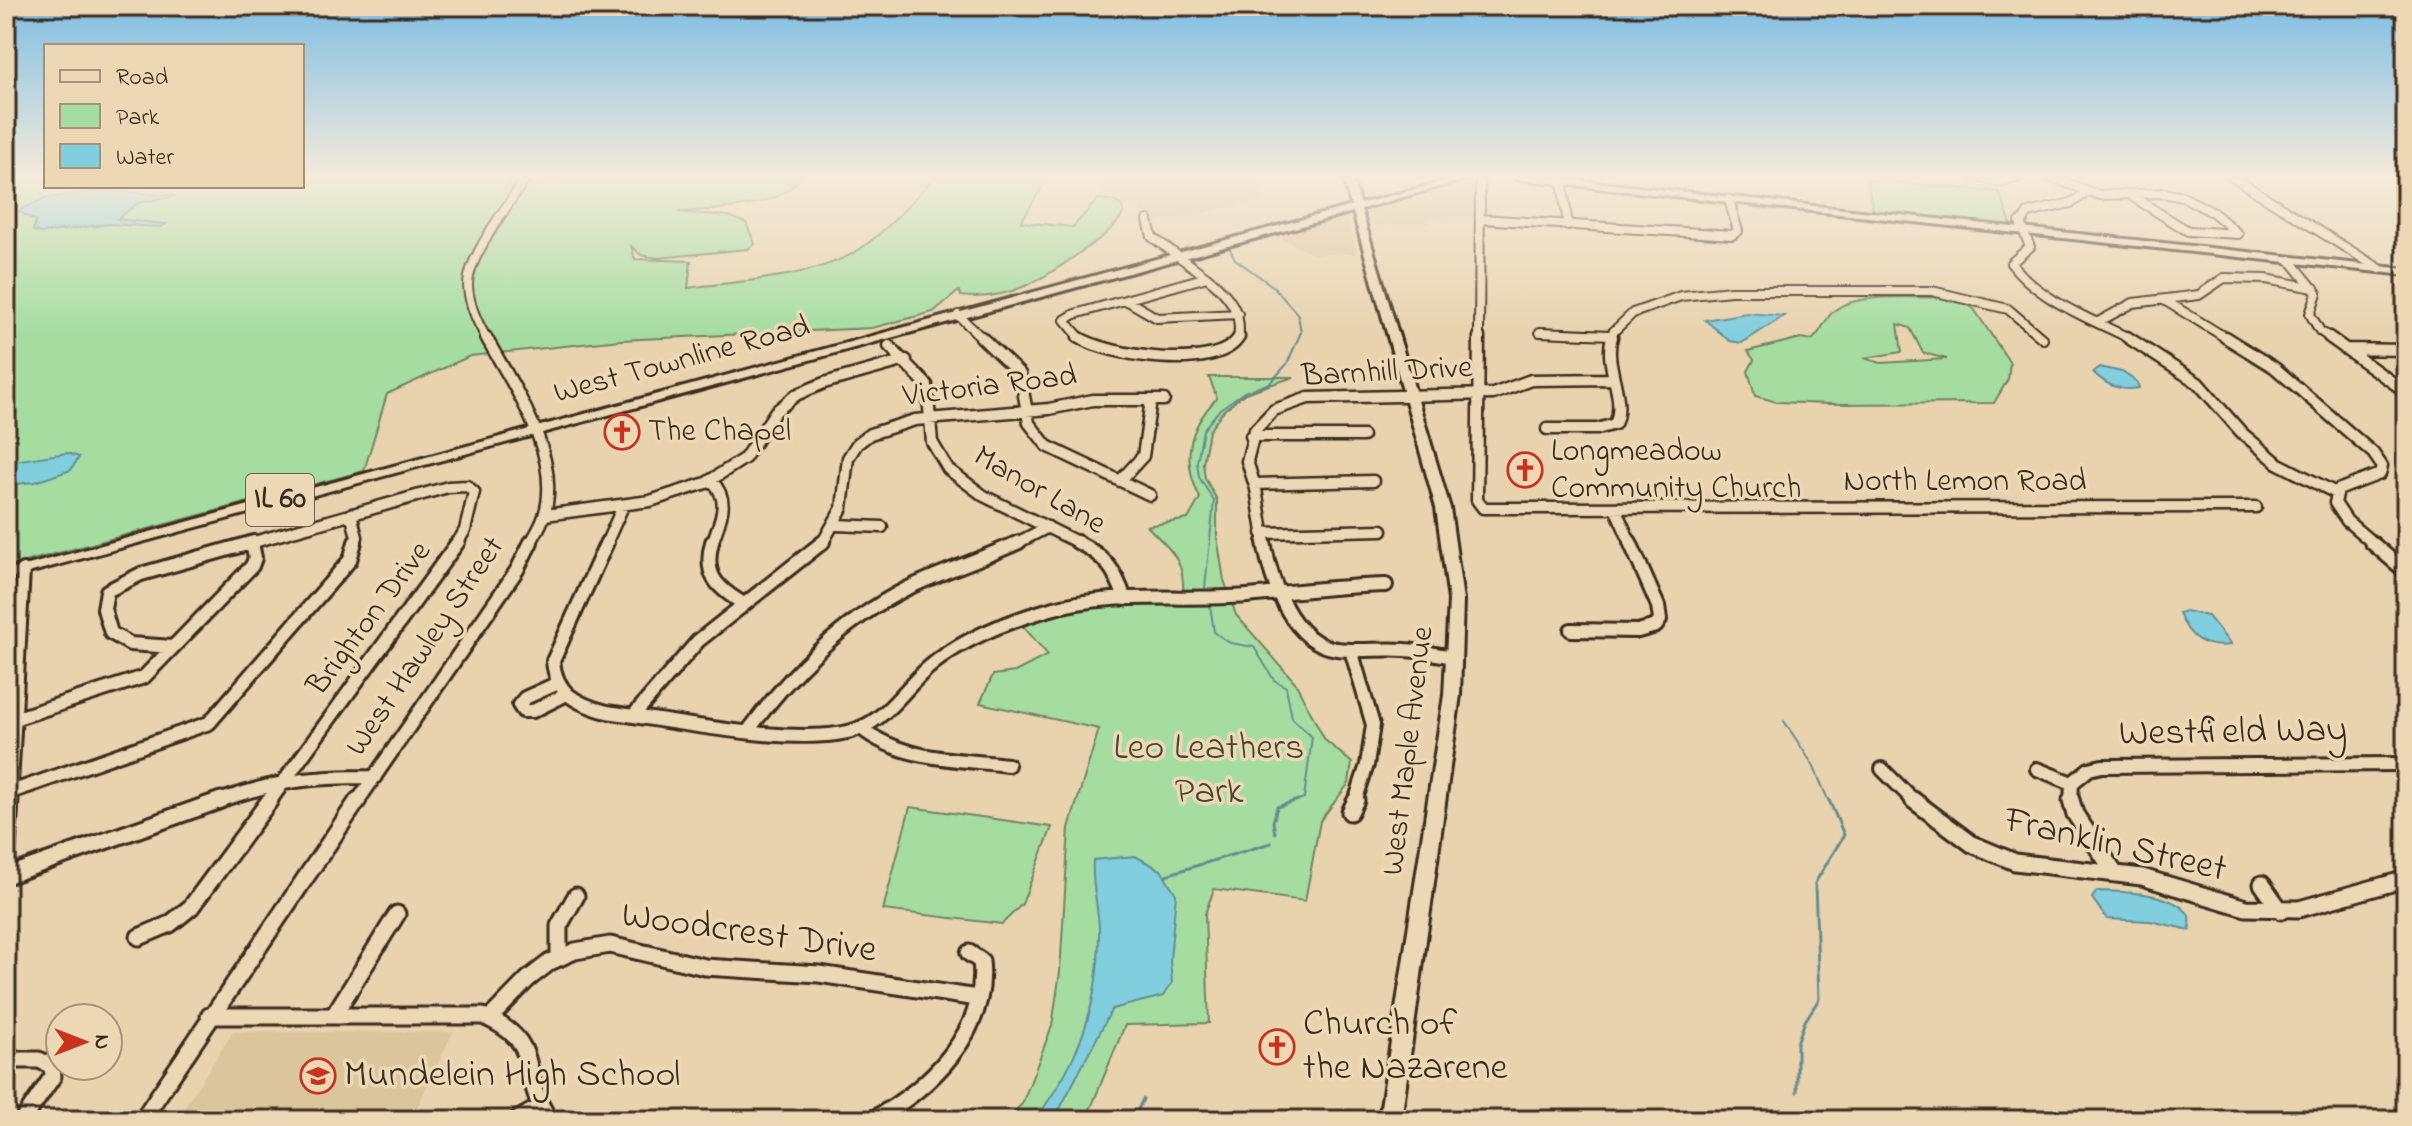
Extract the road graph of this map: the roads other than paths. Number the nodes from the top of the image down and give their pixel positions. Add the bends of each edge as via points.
1 (495, 229) edge
2 (1150, 229) edge
3 (1279, 229) edge
4 (1362, 229) edge
5 (1481, 229) edge
6 (1626, 229) edge
7 (1737, 229) edge
8 (2025, 229) edge
9 (2037, 229) edge
10 (2182, 229) edge
11 (2230, 229) edge
12 (2315, 229) edge
13 (1179, 255) junction
14 (2290, 260) junction
15 (2380, 269) junction
16 (2406, 272) edge
17 (1208, 277) junction
18 (2314, 288) junction
19 (1126, 300) junction
20 (2164, 300) junction
21 (1238, 314) junction
22 (958, 315) junction
23 (2100, 321) junction
24 (1540, 332) dead end
25 (1611, 335) junction
26 (2043, 339) dead end
27 (889, 346) dead end
28 (2344, 349) junction
29 (2406, 350) edge
30 (906, 360) junction
31 (1613, 379) junction
32 (2406, 392) edge
33 (1410, 395) junction
34 (1478, 395) junction
35 (1151, 400) junction
36 (1164, 400) dead end
37 (1027, 411) junction
38 (928, 419) junction
39 (536, 429) junction
40 (1547, 429) dead end
41 (1251, 436) junction
42 (1363, 436) dead end
43 (711, 480) junction
44 (1120, 481) junction
45 (1373, 481) dead end
46 (1255, 484) junction
47 (2336, 493) junction
48 (1150, 495) dead end
49 (623, 506) junction
50 (2256, 507) dead end
51 (1616, 510) junction
52 (351, 514) junction
53 (545, 515) junction
54 (836, 525) junction
55 (882, 527) dead end
56 (1048, 527) junction
57 (1382, 530) dead end
58 (1262, 533) junction
59 (252, 543) junction
60 (23, 570) junction
61 (2406, 572) edge
62 (6, 575) edge
63 (1386, 585) dead end
64 (1279, 592) junction
65 (1125, 599) junction
66 (744, 604) junction
67 (1571, 630) dead end
68 (173, 647) junction
69 (1351, 650) junction
70 (20, 653) junction
71 (6, 657) edge
72 (1455, 657) junction
73 (556, 684) junction
74 (565, 695) junction
75 (633, 716) junction
76 (17, 718) junction
77 (861, 728) junction
78 (748, 731) junction
79 (2406, 764) edge
80 (1008, 765) dead end
81 (1882, 769) dead end
82 (2037, 769) dead end
83 (375, 777) junction
84 (287, 779) junction
85 (2072, 783) junction
86 (11, 792) junction
87 (1350, 812) dead end
88 (6, 867) edge
89 (2114, 872) junction
90 (6, 876) edge
91 (2406, 879) edge
92 (2262, 884) dead end
93 (576, 896) dead end
94 (2281, 911) junction
95 (397, 914) dead end
96 (139, 937) dead end
97 (969, 953) dead end
98 (559, 958) junction
99 (977, 998) junction
100 (334, 1015) junction
101 (209, 1016) junction
102 (490, 1018) junction
103 (6, 1060) edge
104 (544, 1114) edge
105 (23, 1120) edge
106 (142, 1120) edge
107 (517, 1120) edge
108 (872, 1120) edge
109 (1390, 1120) edge

1 - 39 street, West Hawley Street via 475,261 468,294 476,319
2 - 13 street via 1152,237
3 - 13 main road, West Townline Road / IL 60
4 - 33 main road, West Maple Avenue
5 - 34 street
6 - 7 street via 1732,235
8 - 23 street via 2030,247 2012,261 2015,269 2046,296
9 - 14 main road
10 - 11 street via 2238,234
12 - 15 street
13 - 17 street
13 - 22 main road, West Townline Road / IL 60
14 - 15 main road
14 - 18 street
15 - 16 main road
17 - 19 street
17 - 21 street
18 - 20 street via 2230,277 2199,295
18 - 28 street via 2311,320
19 - 21 street via 1157,318
19 - 21 street via 1075,314 1065,320 1067,326 1110,355 1211,354 1238,341
20 - 23 street via 2133,303
20 - 47 street via 2275,368 2380,461 2377,477
22 - 37 street via 1020,374
22 - 39 main road, West Townline Road / IL 60
23 - 47 street via 2190,376 2286,470
24 - 25 street
25 - 26 street via 1633,313 1681,296 1921,290 2008,309
25 - 31 street via 1607,353
27 - 30 street, Manor Lane
28 - 29 street
28 - 32 street
30 - 38 street, Manor Lane via 927,385
30 - 43 street via 796,395 775,412 745,458
31 - 34 street, Barnhill Drive via 1531,380 1499,394
31 - 40 street via 1620,413 1615,424
33 - 34 street, Barnhill Drive
33 - 41 street, Barnhill Drive via 1295,401 1268,415
33 - 72 main road, West Maple Avenue via 1449,542
34 - 51 street, North Lemon Road via 1477,500 1483,508
35 - 36 street, Victoria Road
35 - 37 street, Victoria Road via 1093,400
35 - 44 street via 1148,450
37 - 38 street, Victoria Road
37 - 44 street via 1032,430 1047,446
38 - 54 street, Victoria Road via 891,426 857,444 848,458
38 - 56 street, Manor Lane via 936,452 958,478
39 - 53 street, West Hawley Street via 549,474
39 - 60 main road, West Townline Road / IL 60
41 - 42 street
41 - 46 street via 1247,461
43 - 49 street via 665,498
43 - 66 street via 723,487 727,500 707,574 718,590
44 - 48 street
45 - 46 street
46 - 58 street
47 - 61 street via 2341,515
49 - 53 street
49 - 73 street via 553,661
50 - 51 street, North Lemon Road
51 - 67 street via 1660,620 1638,631
52 - 59 street
52 - 84 street, Brighton Drive via 448,487 472,483 474,492 473,507 451,556
52 - 86 street via 357,537 350,560 209,723
53 - 83 street, West Hawley Street via 517,570
54 - 55 street
54 - 66 street, Victoria Road via 808,558
56 - 65 street, Manor Lane via 1112,565
56 - 78 street via 915,585 861,615 803,662
57 - 58 street
58 - 64 street
59 - 68 street via 252,566
59 - 68 street via 128,578 107,591 106,628 112,638 131,646
60 - 62 main road, IL 60
60 - 70 street
63 - 64 street
64 - 65 street
64 - 69 street via 1306,636
65 - 77 street via 1050,609 982,634 929,667
66 - 75 street, Victoria Road via 684,655
68 - 76 street via 137,681
69 - 72 street
69 - 87 street via 1373,730 1359,799
70 - 71 street
70 - 76 street
72 - 109 main road, West Maple Avenue
73 - 74 street
73 - 74 street via 525,698 519,705 523,711
74 - 75 street via 589,708
75 - 78 street
76 - 86 street
77 - 78 street via 824,738
77 - 80 street via 873,741 894,749
79 - 85 street, Westfield Way via 2102,766
81 - 89 street, Franklin Street via 1952,833 1991,853 2038,867
82 - 85 street
83 - 84 street
83 - 101 street, West Hawley Street
84 - 90 street
84 - 96 street, Brighton Drive via 191,907 170,924
85 - 89 street via 2075,814
86 - 88 street
89 - 94 street, Franklin Street via 2238,906
91 - 94 street, Franklin Street via 2320,907
92 - 94 street
93 - 98 street via 559,926
95 - 100 street
97 - 99 street via 981,961
98 - 99 street, Woodcrest Drive via 602,945 629,945 701,967 795,972
98 - 102 street, Woodcrest Drive via 528,978
99 - 108 street via 970,1026 953,1054 892,1109
100 - 101 street
100 - 102 street
101 - 106 street, West Hawley Street
102 - 104 street via 523,1041 531,1092
103 - 105 street via 39,1060 52,1066 53,1076
104 - 107 street

